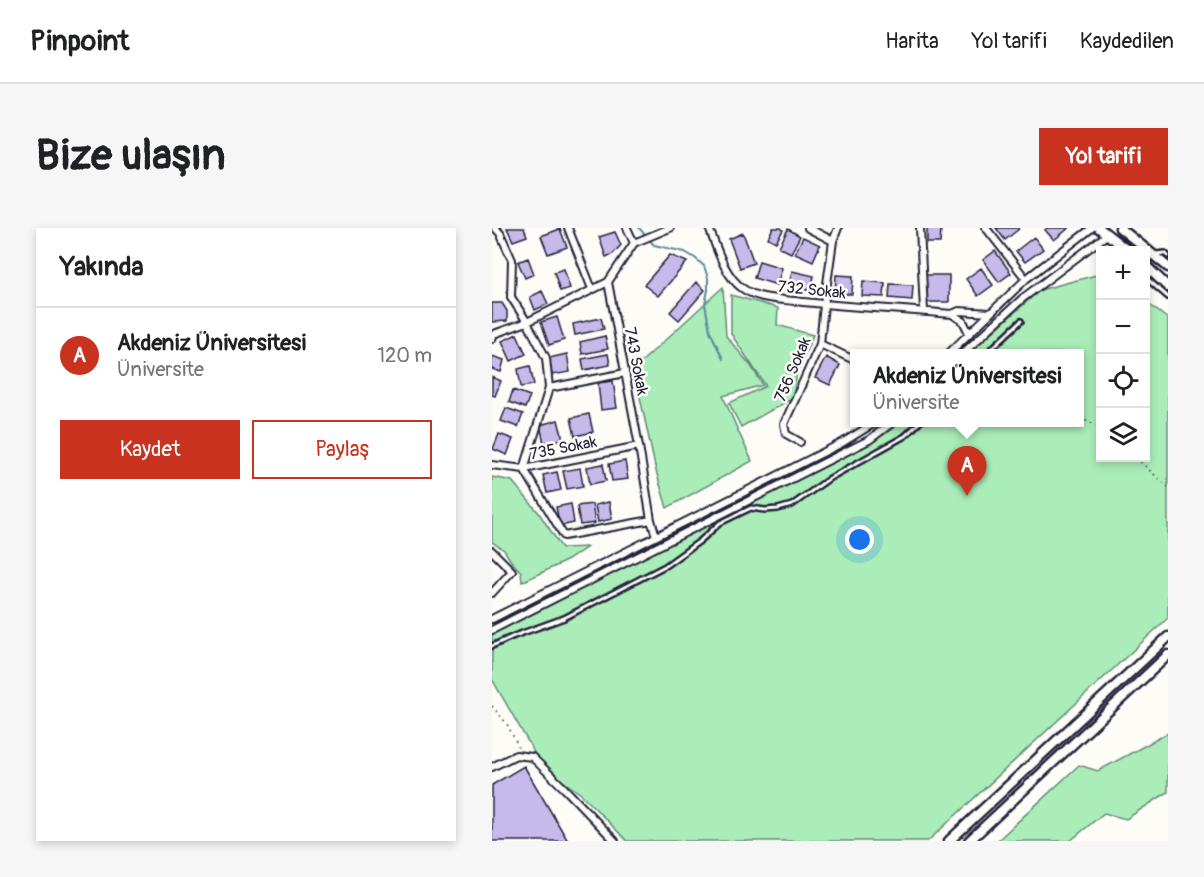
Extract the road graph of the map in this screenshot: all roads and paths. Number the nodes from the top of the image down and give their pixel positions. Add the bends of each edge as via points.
1 (495, 228) edge
2 (568, 228) edge
3 (627, 228) edge
4 (670, 228) edge
5 (709, 228) edge
6 (808, 228) edge
7 (838, 228) edge
8 (920, 228) edge
9 (986, 228) edge
10 (1092, 228) edge
11 (1099, 228) edge
12 (1118, 228) edge
13 (1108, 234) junction
14 (833, 241) junction
15 (634, 243) junction
16 (1122, 246) edge
17 (1153, 254) junction
18 (1168, 256) edge
19 (1168, 267) edge
20 (1150, 270) edge
21 (1026, 279) junction
22 (1150, 281) edge
23 (608, 282) junction
24 (1168, 287) edge
25 (592, 289) junction
26 (1168, 297) edge
27 (824, 305) junction
28 (924, 312) junction
29 (990, 313) junction
30 (952, 314) junction
31 (1021, 321) dead end
32 (527, 322) junction
33 (969, 333) junction
34 (493, 335) edge
35 (820, 344) junction
36 (954, 349) edge
37 (968, 349) edge
38 (992, 349) edge
39 (850, 358) edge
40 (625, 372) junction
41 (549, 388) junction
42 (869, 427) edge
43 (887, 427) edge
44 (915, 427) edge
45 (800, 442) dead end
46 (639, 446) junction
47 (1140, 462) edge
48 (492, 465) edge
49 (524, 469) junction
50 (1168, 487) edge
51 (651, 520) junction
52 (656, 536) junction
53 (492, 551) edge
54 (492, 593) edge
55 (492, 619) edge
56 (492, 630) edge
57 (1168, 637) edge
58 (492, 646) edge
59 (1168, 655) edge
60 (492, 706) edge
61 (524, 755) junction
62 (492, 767) edge
63 (615, 841) edge
64 (949, 841) edge
65 (969, 841) edge

1 - 32 street via 512,260 511,297
2 - 25 street
3 - 15 street
4 - 15 street
5 - 27 street, 732 Sokak via 728,273 740,287 760,297
6 - 14 street
7 - 14 street, 756 Sokak
8 - 28 street
9 - 21 street
10 - 21 street
11 - 13 street
12 - 13 street
12 - 17 street
13 - 16 street
13 - 37 street via 1009,310
14 - 27 street, 756 Sokak
15 - 23 street
17 - 18 lane
17 - 19 street
20 - 24 street
21 - 29 street
22 - 26 lane
23 - 25 street
23 - 40 street, 743 Sokak
25 - 32 street
27 - 28 street, 732 Sokak
27 - 35 street, 756 Sokak
28 - 30 street, 732 Sokak
29 - 30 street, 732 Sokak
29 - 33 street
30 - 33 street via 963,321
31 - 38 lane
32 - 34 street
32 - 41 street via 546,358
33 - 36 street
35 - 39 street
35 - 45 street, 756 Sokak via 784,424 786,434
40 - 41 street
40 - 46 street, 743 Sokak
41 - 49 street
42 - 52 street
43 - 56 street via 854,448
44 - 58 lane via 792,505 765,510 751,508 720,524 664,566 564,618
46 - 49 street, 735 Sokak
46 - 51 street, 743 Sokak
47 - 50 path
48 - 49 street, 735 Sokak
49 - 51 street via 564,536
51 - 52 street, 743 Sokak
52 - 55 street
53 - 54 street via 512,572
57 - 64 street
59 - 65 street
60 - 61 path
61 - 62 street
61 - 63 street via 542,766

